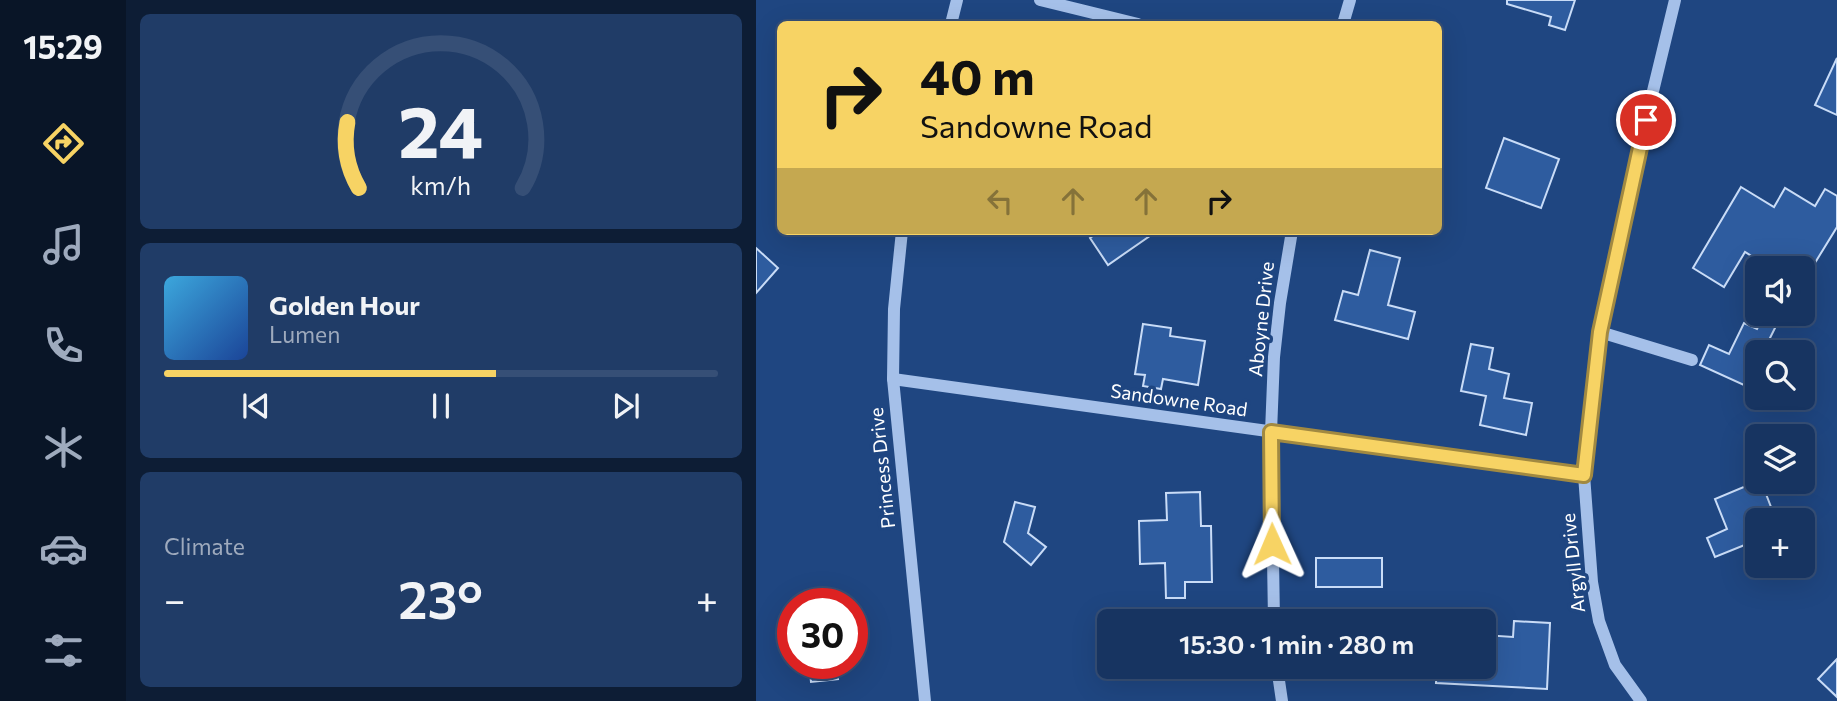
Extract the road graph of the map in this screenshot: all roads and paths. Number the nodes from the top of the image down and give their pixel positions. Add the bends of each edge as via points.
1 (957, 0) edge
2 (1040, 0) edge
3 (1350, 0) edge
4 (1675, 0) edge
5 (952, 21) edge
6 (1126, 21) edge
7 (1344, 21) edge
8 (902, 235) edge
9 (1291, 235) edge
10 (1600, 332) junction
11 (1692, 360) dead end
12 (892, 379) junction
13 (1271, 432) junction
14 (1584, 475) junction
15 (1274, 609) edge
16 (1279, 679) edge
17 (925, 701) edge
18 (1282, 701) edge
19 (1641, 701) edge

1 - 5 street
2 - 6 street
3 - 7 street
4 - 10 street, Argyll Drive
8 - 12 street, Princess Drive
9 - 13 street, Aboyne Drive via 1274,357
10 - 11 street
10 - 14 street, Argyll Drive
12 - 13 street, Sandowne Road
12 - 17 street, Princess Drive
13 - 14 street, Sandowne Road
13 - 15 street, Aboyne Drive
14 - 19 street, Argyll Drive via 1599,621 1615,665
16 - 18 street

